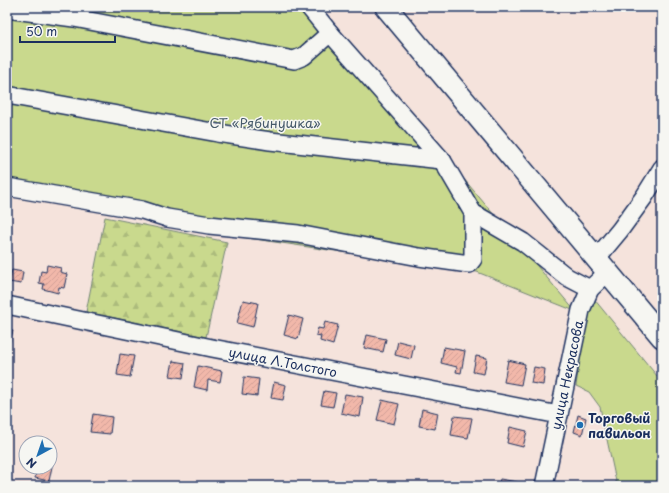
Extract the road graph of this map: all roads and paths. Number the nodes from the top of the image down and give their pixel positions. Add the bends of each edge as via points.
1 (309, 7) edge
2 (386, 7) edge
3 (8, 10) edge
4 (330, 33) junction
5 (7, 96) edge
6 (442, 160) junction
7 (662, 168) edge
8 (7, 187) edge
9 (473, 213) junction
10 (602, 266) junction
11 (590, 288) junction
12 (7, 305) edge
13 (662, 337) edge
14 (559, 415) junction
15 (544, 486) edge

1 - 4 street
2 - 10 main road
3 - 4 street via 74,18 294,60 304,56
4 - 6 street
5 - 6 street via 270,141
6 - 9 street
7 - 10 street, улица Некрасова via 620,230
8 - 9 street via 142,210 167,218 208,225 298,234 469,264 473,259
9 - 11 street via 523,242 567,277
10 - 11 street, улица Некрасова
10 - 13 main road
11 - 14 street, улица Некрасова via 581,310
12 - 14 street, улица Л.Толстого via 212,348
14 - 15 street, улица Некрасова

